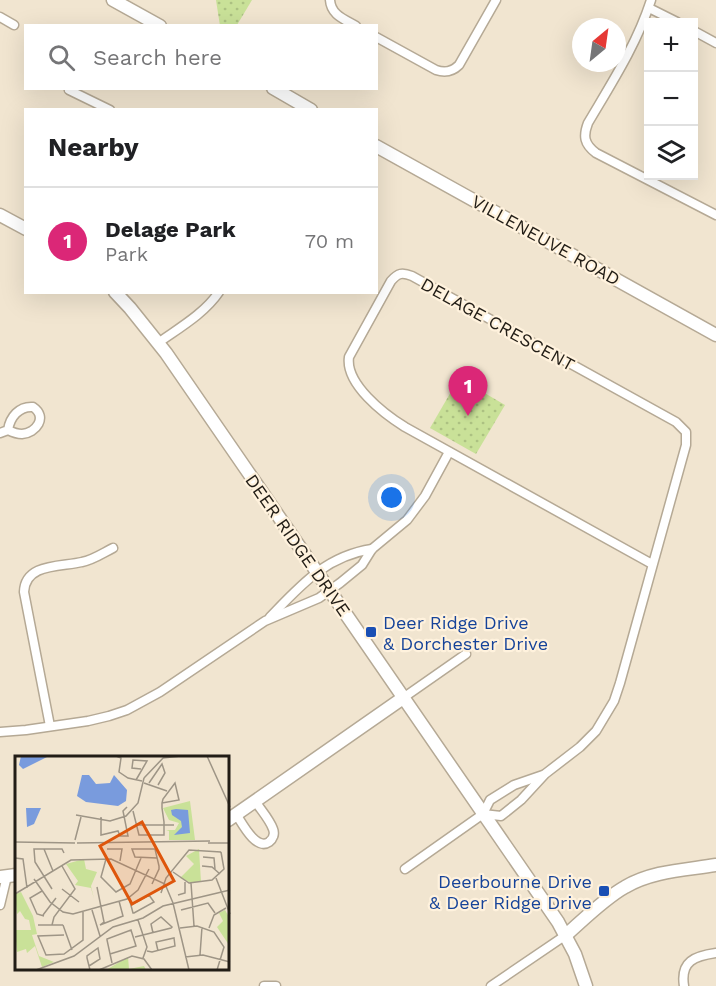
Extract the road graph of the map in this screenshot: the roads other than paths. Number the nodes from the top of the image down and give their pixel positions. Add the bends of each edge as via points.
1 (115, 0) edge
2 (330, 0) edge
3 (496, 0) edge
4 (650, 4) edge
5 (0, 17) edge
6 (671, 18) edge
7 (157, 24) edge
8 (353, 24) edge
9 (14, 25) dead end
10 (698, 34) edge
11 (378, 38) edge
12 (716, 43) edge
13 (69, 90) edge
14 (276, 90) edge
15 (106, 108) edge
16 (308, 108) edge
17 (378, 147) edge
18 (0, 214) edge
19 (716, 215) edge
20 (24, 228) edge
21 (117, 294) edge
22 (217, 294) edge
23 (716, 335) edge
24 (159, 343) junction
25 (449, 452) junction
26 (113, 548) dead end
27 (372, 549) junction
28 (652, 564) junction
29 (316, 572) junction
30 (330, 591) junction
31 (265, 621) junction
32 (466, 654) dead end
33 (404, 698) junction
34 (50, 726) junction
35 (0, 732) edge
36 (545, 774) junction
37 (255, 801) junction
38 (483, 814) junction
39 (232, 817) edge
40 (716, 865) edge
41 (405, 869) dead end
42 (8, 876) edge
43 (0, 905) edge
44 (566, 934) junction
45 (716, 953) edge
46 (264, 986) edge
47 (276, 986) edge
48 (491, 986) edge
49 (586, 986) edge
50 (684, 986) edge

1 - 7 street
2 - 8 street via 335,13
3 - 11 street via 459,65 451,70 436,70
4 - 6 street
4 - 19 street via 588,123 585,141 596,153
5 - 9 street
10 - 12 street
13 - 15 street
14 - 16 street
17 - 23 street, VILLENEUVE ROAD
18 - 20 street
21 - 24 street, DEER RIDGE DRIVE
22 - 24 street
24 - 29 street, DEER RIDGE DRIVE
25 - 27 street via 414,511
25 - 28 street, DELAGE CRESCENT
25 - 28 street, DELAGE CRESCENT via 383,412 349,369 351,352 391,281 400,273 412,276 684,429 687,440
26 - 34 street via 88,560 38,570 27,580 24,592
27 - 29 street via 355,552
27 - 30 street via 362,565
28 - 36 street, DELAGE CRESCENT via 614,701 588,739
29 - 30 street, DEER RIDGE DRIVE
29 - 31 street
30 - 31 street
30 - 33 street, DEER RIDGE DRIVE
31 - 34 street via 127,710
32 - 33 street
33 - 37 street
33 - 38 street, DEER RIDGE DRIVE
34 - 35 street
36 - 38 street, DELAGE CRESCENT via 514,785 490,800
36 - 38 street, DELAGE CRESCENT via 501,816
37 - 39 street
37 - 39 street via 274,831 269,842 256,842
38 - 41 street
38 - 44 street, DEER RIDGE DRIVE
40 - 44 street via 639,880
42 - 43 street
44 - 48 street
44 - 49 street, DEER RIDGE DRIVE
45 - 50 street via 699,956 687,964
46 - 47 street

